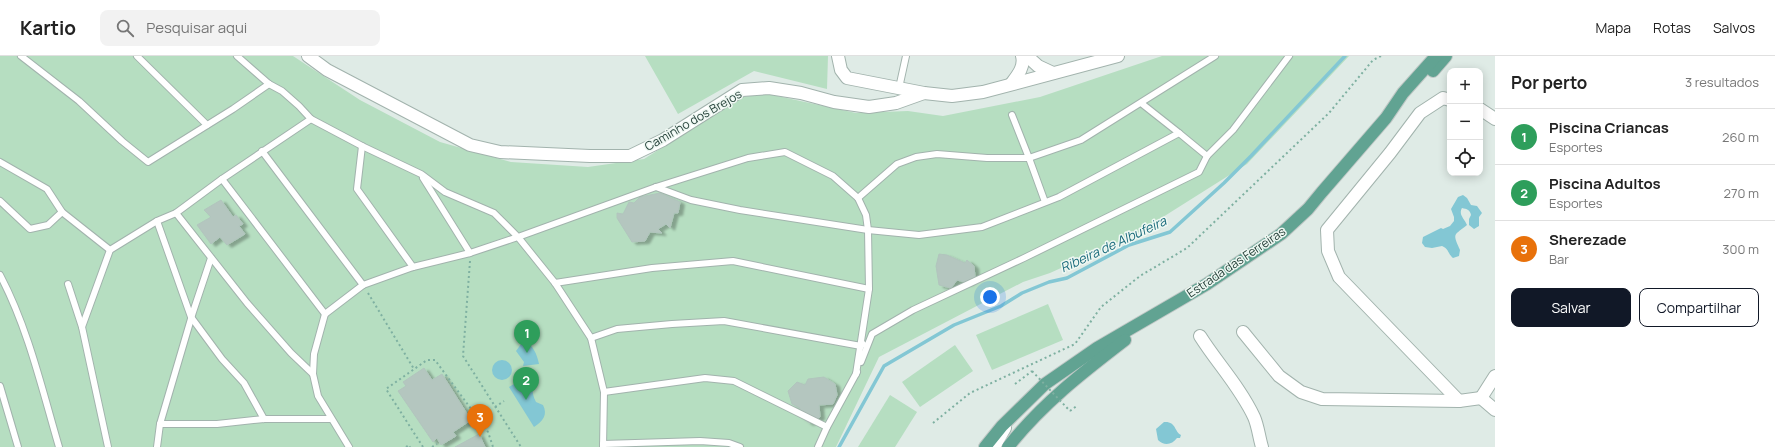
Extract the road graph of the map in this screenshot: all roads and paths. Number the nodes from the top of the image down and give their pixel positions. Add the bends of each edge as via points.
1 (21, 56) edge
2 (137, 56) edge
3 (237, 56) edge
4 (308, 56) edge
5 (838, 56) edge
6 (906, 56) edge
7 (1022, 56) edge
8 (1027, 56) edge
9 (1215, 56) edge
10 (1289, 56) edge
11 (1381, 56) edge
12 (1436, 56) edge
13 (1446, 56) edge
14 (1115, 57) edge
15 (1053, 73) junction
16 (269, 84) junction
17 (1011, 84) junction
18 (899, 88) junction
19 (924, 93) junction
20 (1447, 99) edge
21 (1141, 103) junction
22 (1483, 111) edge
23 (1012, 115) dead end
24 (1386, 118) junction
25 (311, 119) junction
26 (1495, 119) edge
27 (207, 125) junction
28 (1179, 132) junction
29 (362, 146) junction
30 (262, 151) junction
31 (1207, 156) junction
32 (1029, 158) junction
33 (0, 162) edge
34 (420, 174) junction
35 (222, 179) junction
36 (656, 188) junction
37 (858, 198) junction
38 (0, 201) edge
39 (1045, 202) junction
40 (62, 212) junction
41 (176, 213) junction
42 (157, 221) junction
43 (868, 230) junction
44 (518, 238) junction
45 (110, 250) junction
46 (470, 253) junction
47 (211, 258) junction
48 (413, 267) junction
49 (0, 275) edge
50 (555, 283) junction
51 (68, 284) dead end
52 (363, 284) junction
53 (869, 289) junction
54 (1162, 311) junction
55 (325, 314) junction
56 (191, 317) junction
57 (82, 327) junction
58 (1243, 332) dead end
59 (872, 334) junction
60 (1200, 336) dead end
61 (591, 338) junction
62 (861, 346) junction
63 (414, 369) junction
64 (313, 374) junction
65 (856, 374) junction
66 (1495, 376) edge
67 (1015, 384) dead end
68 (0, 386) edge
69 (604, 392) junction
70 (1481, 398) junction
71 (504, 401) dead end
72 (1459, 401) junction
73 (1078, 404) dead end
74 (495, 407) junction
75 (1495, 410) edge
76 (1012, 415) junction
77 (264, 419) junction
78 (331, 419) junction
79 (933, 423) dead end
80 (160, 424) junction
81 (827, 427) junction
82 (437, 444) dead end
83 (603, 445) edge
84 (18, 447) edge
85 (59, 447) edge
86 (108, 447) edge
87 (157, 447) edge
88 (349, 447) edge
89 (406, 447) edge
90 (410, 447) edge
91 (423, 447) edge
92 (432, 447) edge
93 (493, 447) edge
94 (521, 447) edge
95 (740, 447) edge
96 (818, 447) edge
97 (985, 447) edge
98 (994, 447) edge
99 (1008, 447) edge
100 (1262, 447) edge

1 - 27 lane via 79,101 148,162
2 - 27 lane
3 - 16 lane
4 - 19 street, Caminho dos Brejos via 327,70 470,145 500,152 630,156 663,140 742,90 769,88 869,107 896,103
5 - 18 street via 841,70 848,78
6 - 18 lane
7 - 17 street via 1020,70
8 - 15 street via 1038,66
9 - 21 lane
10 - 31 lane via 1233,130
11 - 79 path via 1373,60 1329,113 1188,248 1140,276 1101,306 1075,344 970,393
12 - 24 main road
13 - 24 main road via 1411,96
14 - 15 street, Caminho dos Brejos
15 - 17 street, Caminho dos Brejos
16 - 25 lane via 282,91
16 - 27 lane
17 - 19 street, Caminho dos Brejos via 983,92 952,96
18 - 19 street
20 - 72 street via 1443,98 1420,113 1327,230 1328,251 1339,277
21 - 28 lane
21 - 32 lane via 1081,140
22 - 26 street
23 - 32 lane
24 - 54 main road, Estrada das Ferreiras via 1308,209 1281,234
25 - 29 lane
25 - 30 lane
28 - 31 lane
28 - 39 lane via 1111,170
29 - 34 lane
29 - 48 lane via 357,189
30 - 35 lane
30 - 52 lane
31 - 59 lane via 1199,172 913,310
32 - 37 lane via 937,154 916,157 897,164
32 - 39 lane
33 - 40 lane via 47,188
34 - 44 lane via 445,192 494,213
34 - 46 lane
35 - 41 lane
35 - 55 lane
36 - 37 lane via 748,158 785,152 833,176
36 - 43 lane via 691,200 740,210
36 - 44 lane
37 - 43 lane via 866,215
38 - 40 lane via 30,228 48,225
39 - 43 lane via 982,227 919,235
40 - 45 lane
41 - 42 lane
41 - 47 lane
42 - 45 lane
42 - 56 lane
43 - 53 lane
44 - 46 lane
44 - 50 lane
45 - 57 lane
46 - 48 lane
46 - 74 path via 464,356
47 - 56 lane
47 - 64 lane via 291,354
48 - 52 lane
49 - 85 lane via 29,345
50 - 53 lane via 652,268 732,262
50 - 61 lane
51 - 57 lane
52 - 55 lane
52 - 63 path
53 - 62 lane
54 - 76 main road, Estrada das Ferreiras via 1097,348 1068,368 1045,384
54 - 99 main road, Estrada das Ferreiras via 1074,378 1026,425
55 - 64 lane via 318,334
56 - 77 lane via 222,359 244,383
56 - 80 lane
57 - 86 lane
58 - 72 street via 1279,376 1301,392 1315,397
59 - 62 lane
59 - 65 lane
60 - 100 street via 1234,382 1254,417
61 - 62 lane via 617,329 724,321
61 - 69 lane
62 - 65 lane
63 - 91 path via 386,389
63 - 93 path via 427,360 435,360 488,432
64 - 78 lane via 318,396
65 - 81 lane
66 - 70 street
67 - 73 path, bridge via 1032,372 1070,411
68 - 84 lane
69 - 81 lane via 705,378 734,381
69 - 83 lane
70 - 72 street
70 - 75 street
71 - 74 path
74 - 94 path
76 - 97 main road, Estrada das Ferreiras
76 - 98 street
77 - 78 lane
77 - 80 lane via 217,424
78 - 88 lane
80 - 87 lane
81 - 96 lane
82 - 92 path
83 - 95 lane via 700,441 729,443
89 - 90 path

